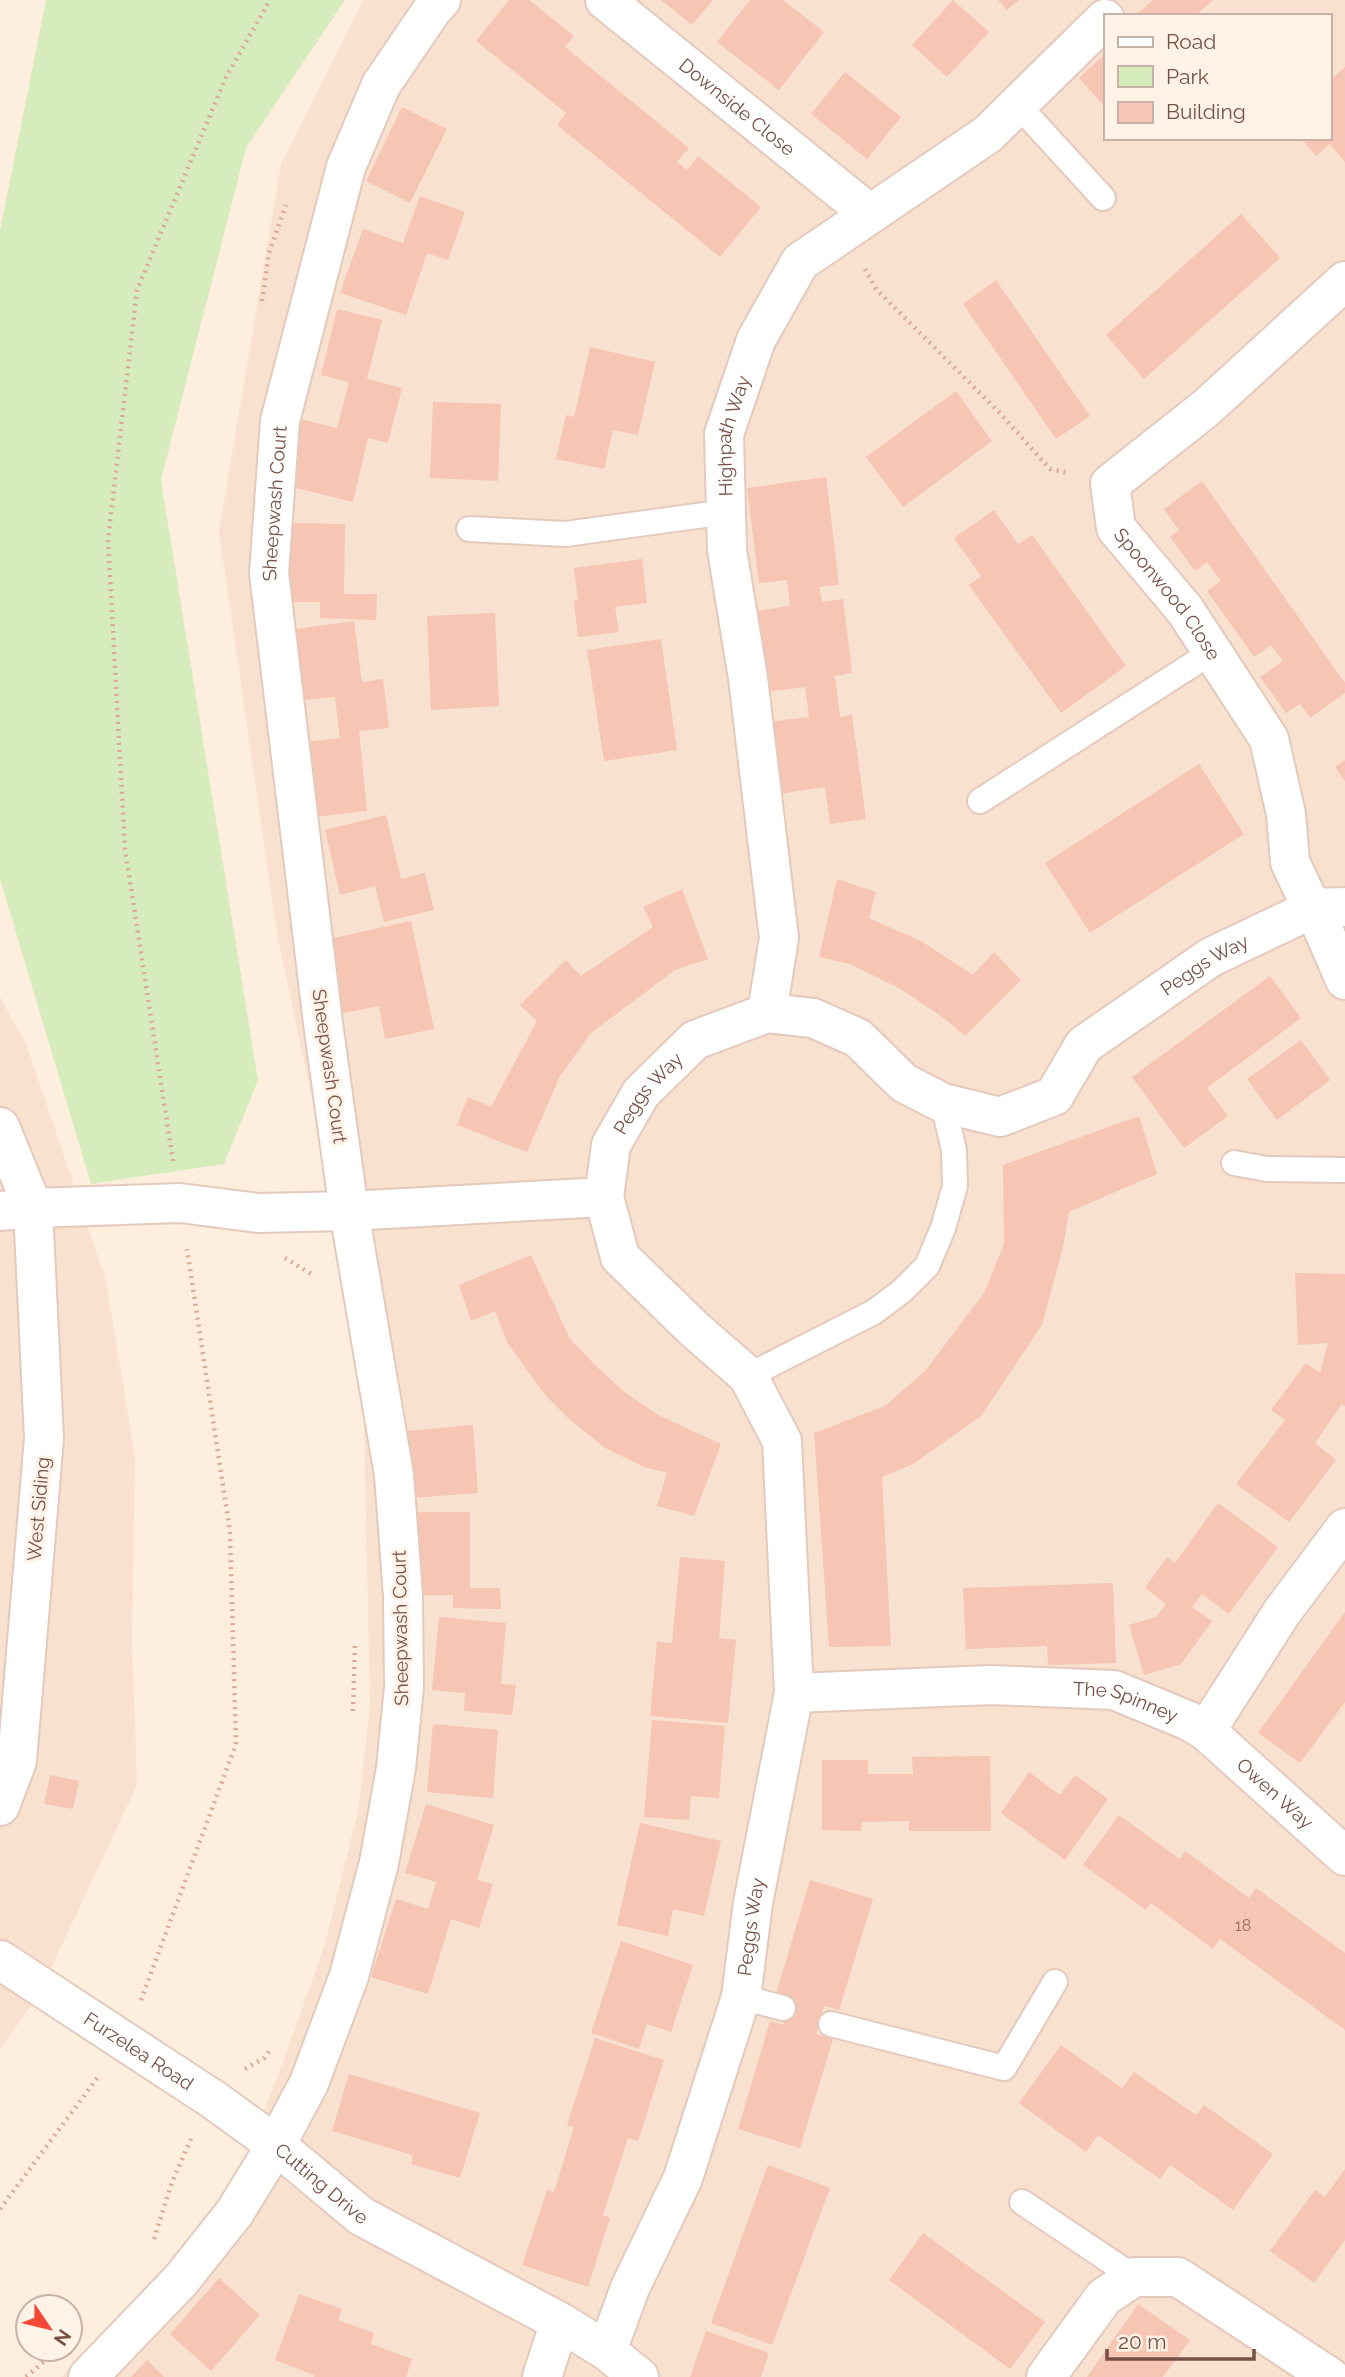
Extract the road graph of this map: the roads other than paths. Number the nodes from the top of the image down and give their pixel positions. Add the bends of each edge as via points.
1 (441, 0) edge
2 (605, 0) edge
3 (1124, 0) edge
4 (1110, 14) edge
5 (1104, 20) edge
6 (1018, 105) junction
7 (1103, 198) dead end
8 (857, 223) junction
9 (1345, 281) edge
10 (726, 512) junction
11 (469, 529) dead end
12 (1212, 652) junction
13 (980, 800) dead end
14 (1329, 907) edge
15 (1345, 980) edge
16 (767, 1013) junction
17 (943, 1103) junction
18 (0, 1127) edge
19 (1234, 1163) dead end
20 (1345, 1170) edge
21 (604, 1197) junction
22 (16, 1209) edge
23 (349, 1211) junction
24 (748, 1376) junction
25 (1345, 1528) edge
26 (794, 1693) junction
27 (1206, 1731) junction
28 (0, 1806) edge
29 (1345, 1856) edge
30 (0, 1960) edge
31 (1055, 1982) dead end
32 (741, 1997) junction
33 (783, 2008) dead end
34 (831, 2024) dead end
35 (276, 2145) junction
36 (1022, 2202) dead end
37 (1133, 2277) junction
38 (560, 2322) junction
39 (607, 2351) junction
40 (88, 2377) edge
41 (542, 2377) edge
42 (639, 2377) edge
43 (1046, 2377) edge
44 (1330, 2377) edge

1 - 23 street, Sheepwash Court via 381,85 346,167 280,421 269,573
2 - 8 street, Downside Close
3 - 4 street, Highpath Way
5 - 6 street, Highpath Way
6 - 7 lane
6 - 8 street, Highpath Way via 988,134
8 - 10 street, Highpath Way via 800,262 757,340 724,434
9 - 12 street, Spoonwood Close via 1206,408 1110,484 1116,528 1185,610
10 - 11 lane via 565,534
10 - 16 street, Highpath Way via 727,550 779,938
12 - 13 lane
12 - 14 street, Spoonwood Close via 1269,739 1286,814 1290,862 1306,896
14 - 15 street
14 - 17 street, Peggs Way via 1211,957 1084,1045 1054,1096 1000,1117
16 - 17 street, Peggs Way via 813,1018 858,1038 904,1083
16 - 21 street, Peggs Way via 695,1040 641,1093 611,1144
17 - 24 lane via 954,1150 955,1186 927,1266 874,1312
18 - 22 street, West Siding
19 - 20 lane via 1267,1169
21 - 23 street
21 - 24 street, Peggs Way via 620,1257
22 - 23 street via 180,1203 258,1213
22 - 28 street, West Siding via 44,1438 17,1761
23 - 35 street, Sheepwash Court via 394,1475 404,1687 379,1863 349,1976 309,2083
24 - 26 street, Peggs Way via 782,1441
25 - 27 street via 1282,1612
26 - 27 street, The Spinney via 991,1685 1114,1690
26 - 32 street, Peggs Way via 753,1903
27 - 29 street, Owen Way
30 - 35 street, Furzelea Road via 126,2040
31 - 34 lane via 1004,2068
32 - 33 lane
32 - 39 street, Peggs Way via 683,2178 630,2288
35 - 38 street, Cutting Drive via 361,2216
35 - 40 street, Cutting Drive via 235,2212 181,2280
36 - 37 lane
37 - 43 street via 1104,2297
37 - 44 street via 1178,2277
38 - 39 street
38 - 41 street
39 - 42 street

